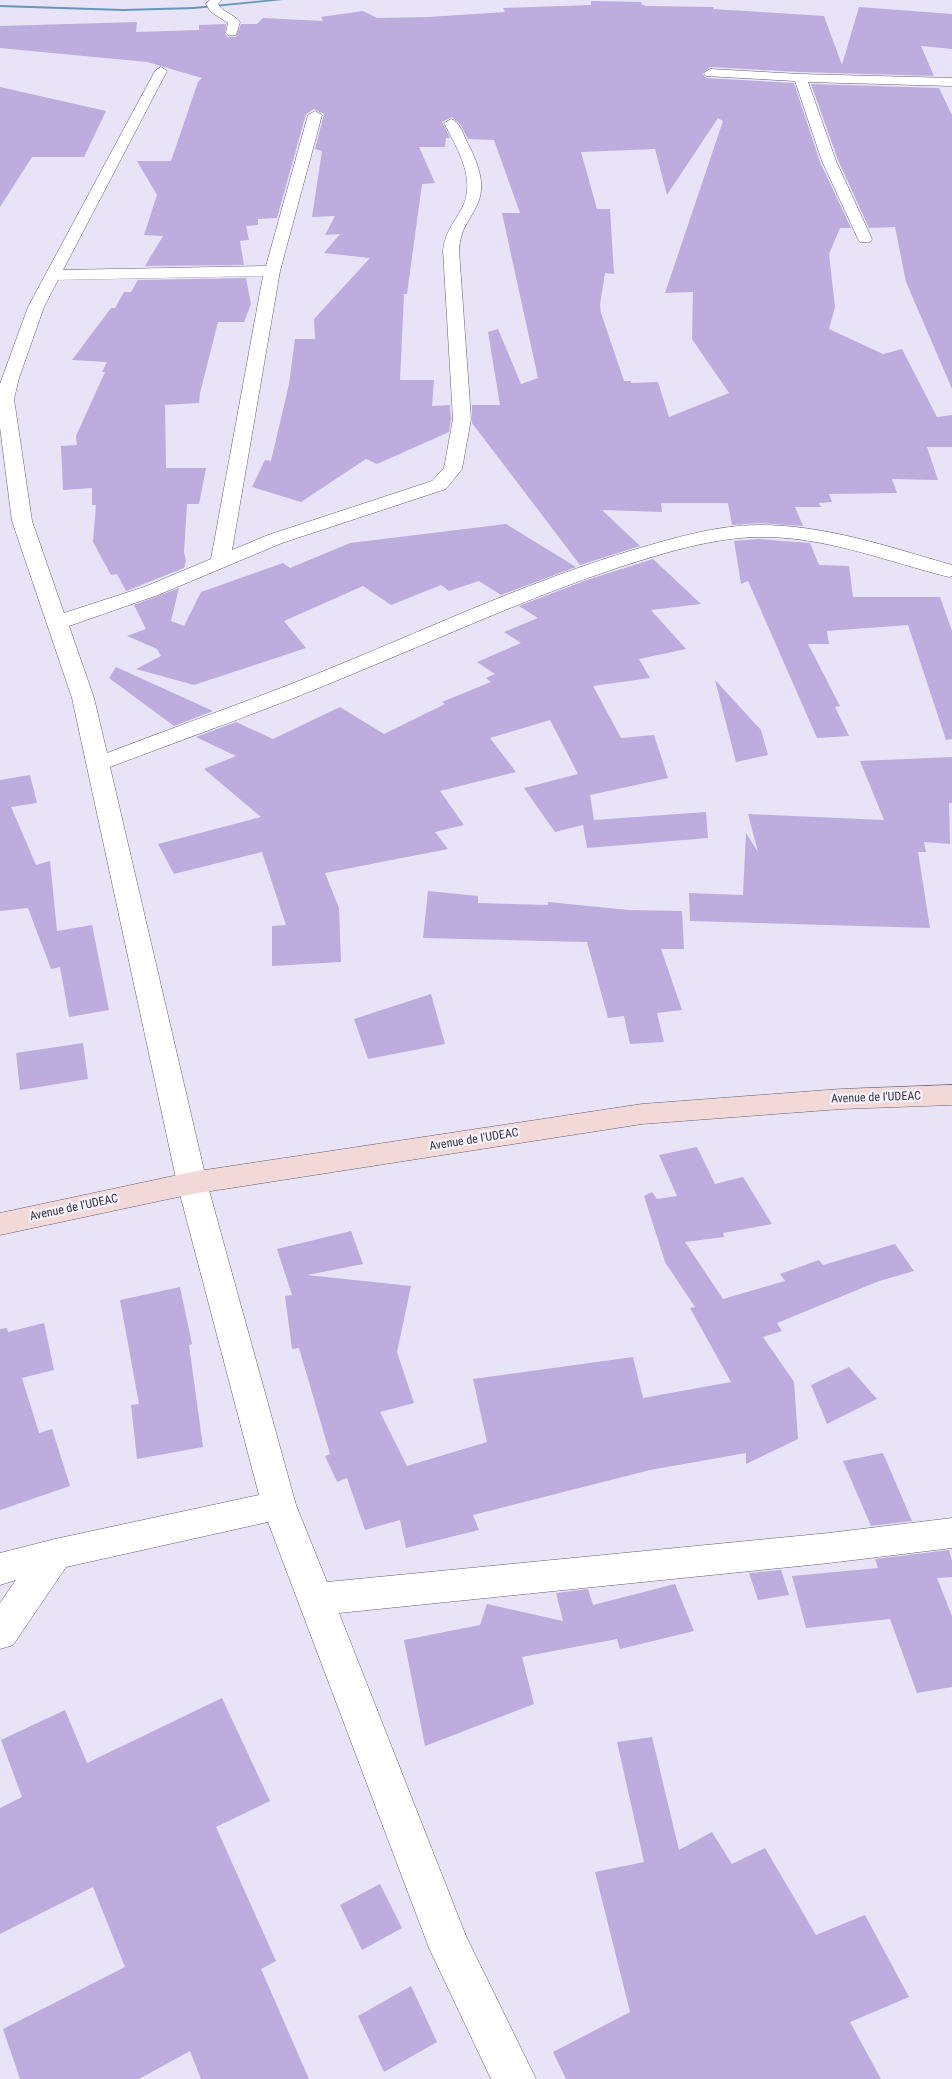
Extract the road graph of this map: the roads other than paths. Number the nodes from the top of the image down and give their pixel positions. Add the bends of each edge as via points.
1 (214, 5) edge
2 (232, 33) dead end
3 (161, 71) dead end
4 (710, 73) dead end
5 (800, 78) junction
6 (952, 82) edge
7 (315, 115) dead end
8 (451, 123) dead end
9 (865, 239) dead end
10 (272, 271) junction
11 (52, 275) junction
12 (220, 562) junction
13 (949, 571) dead end
14 (56, 623) junction
15 (98, 764) junction
16 (952, 1095) edge
17 (192, 1183) junction
18 (0, 1224) edge
19 (279, 1505) junction
20 (952, 1534) edge
21 (55, 1554) junction
22 (0, 1569) edge
23 (315, 1599) junction
24 (0, 1634) edge
25 (514, 2079) edge

1 - 2 street via 234,22
3 - 11 street
4 - 5 street
5 - 6 street
5 - 9 street via 829,161
7 - 10 street
8 - 12 street via 474,184 470,206 452,231 462,419 452,469 439,485 275,539
10 - 11 street
10 - 12 street
11 - 14 street via 36,307 5,399 22,521
12 - 14 street via 151,591
13 - 15 street via 839,538 797,532 758,530 687,541 596,568 513,598 344,670
14 - 15 street via 83,698
15 - 17 street
16 - 17 main road, Avenue de I'UDEAC via 841,1099 642,1114
17 - 18 main road, Avenue de I'UDEAC
17 - 19 street
19 - 21 street
19 - 23 street
20 - 23 street
21 - 22 street
21 - 24 street
23 - 25 street via 450,1948

